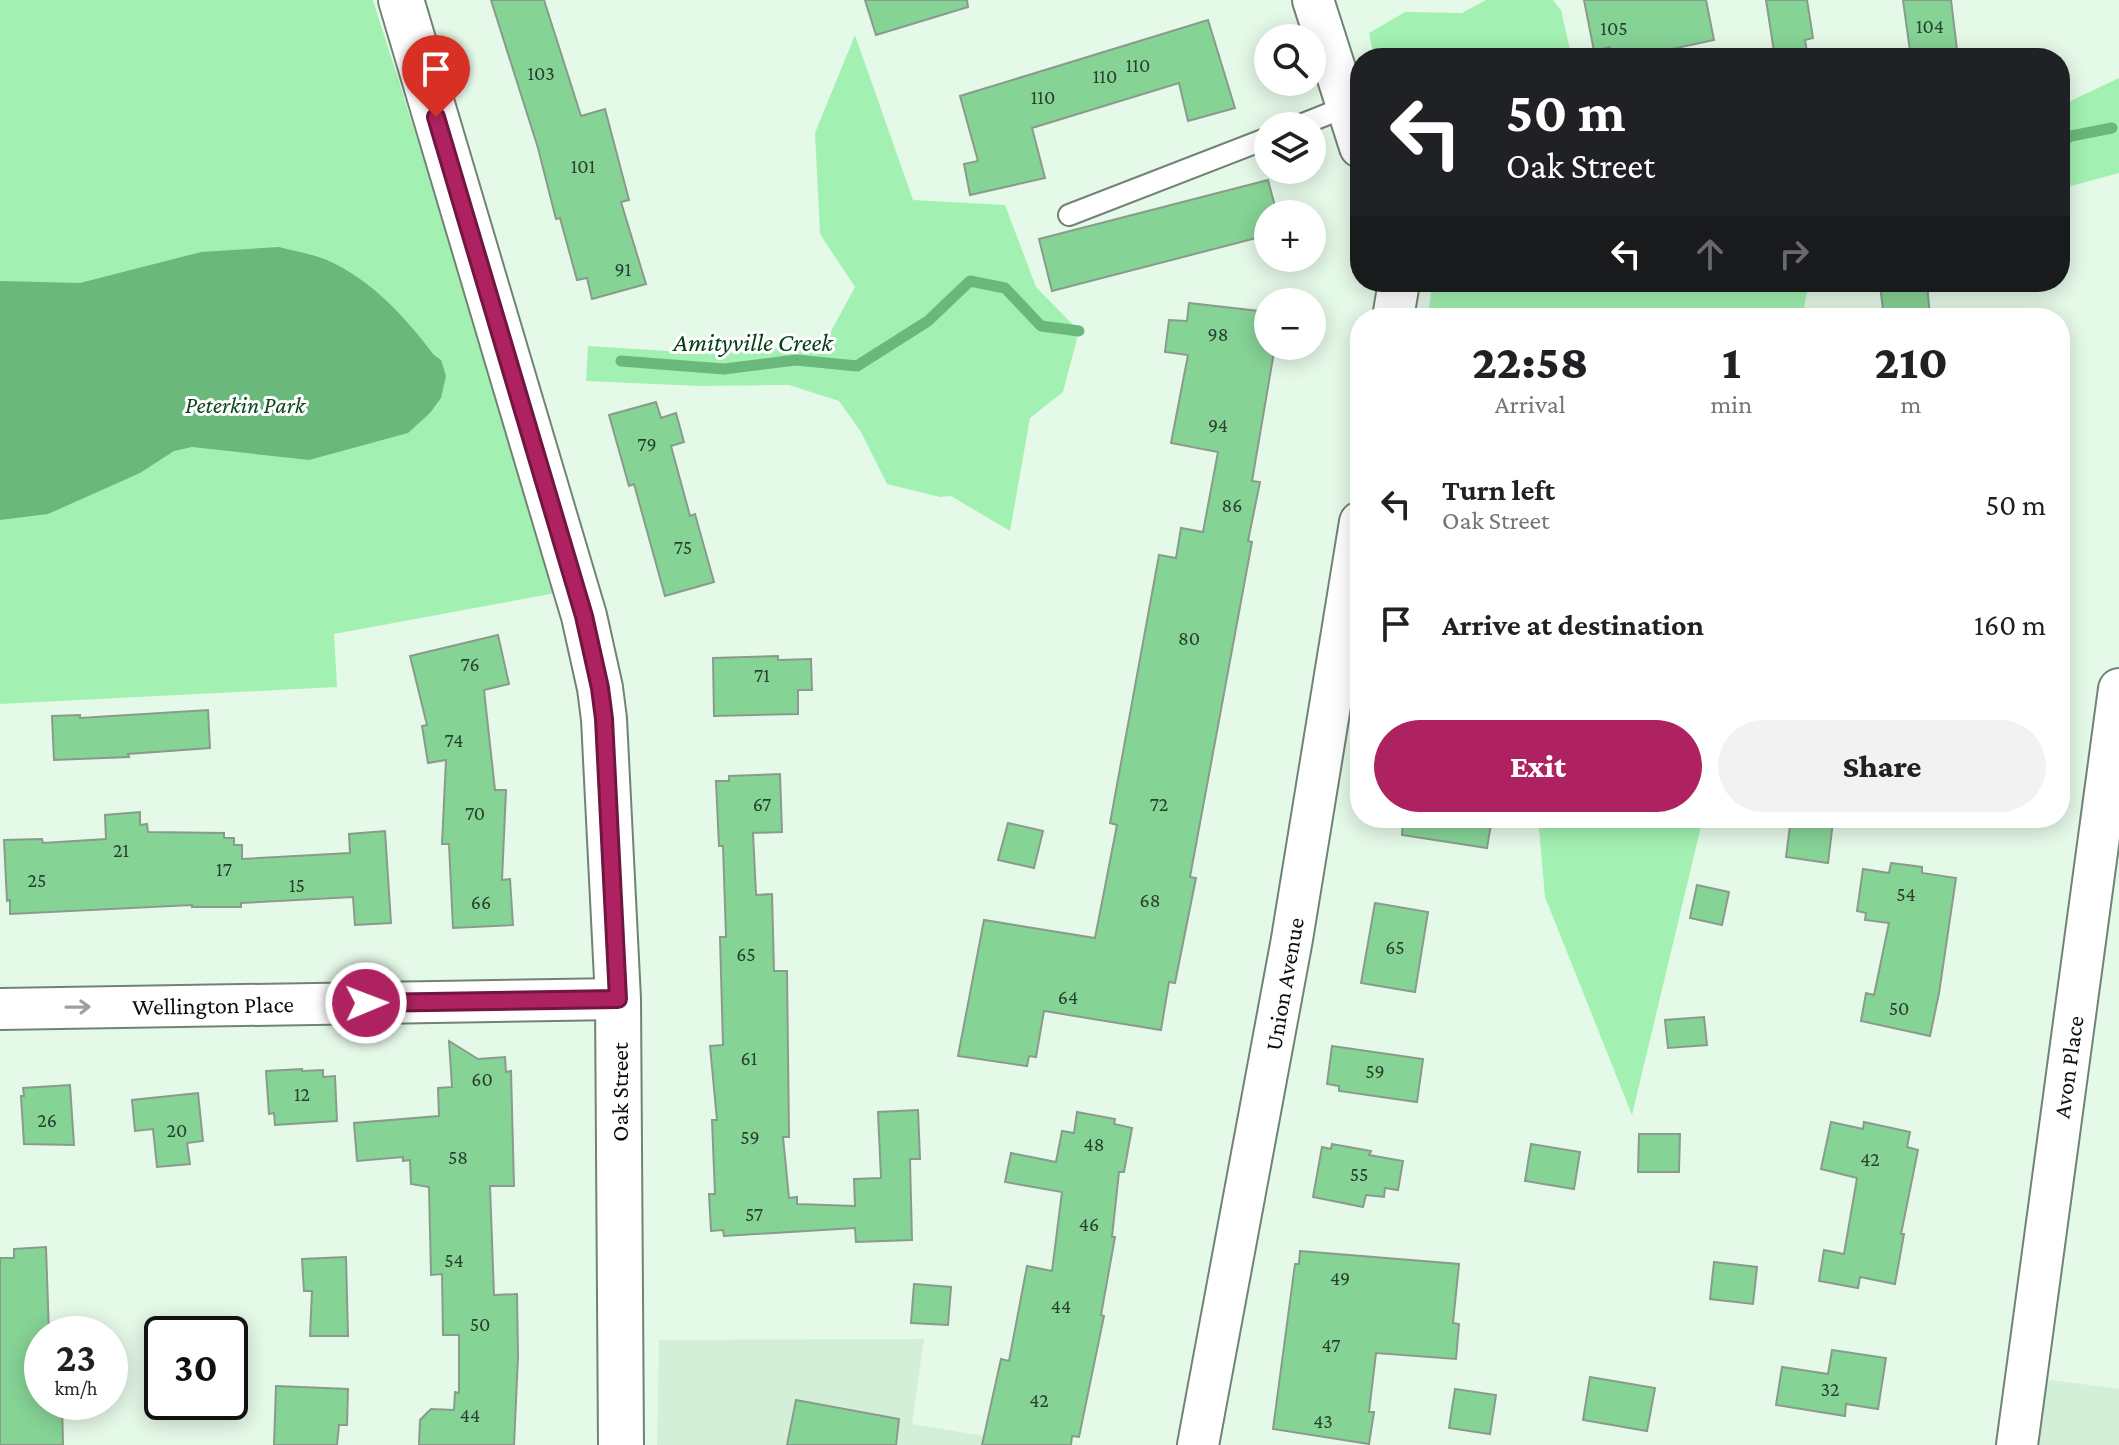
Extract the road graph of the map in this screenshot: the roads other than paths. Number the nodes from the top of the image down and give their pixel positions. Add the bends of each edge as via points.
1 (401, 0) edge
2 (1313, 0) edge
3 (1348, 106) junction
4 (1350, 113) edge
5 (1326, 115) edge
6 (1254, 143) edge
7 (1069, 215) dead end
8 (1350, 583) edge
9 (2119, 689) edge
10 (618, 999) junction
11 (0, 1009) edge
12 (621, 1445) edge
13 (1198, 1445) edge
14 (2017, 1445) edge

1 - 10 main road, Oak Street via 584,616 600,688
2 - 3 street
3 - 4 street
3 - 5 lane
6 - 7 lane
8 - 13 street, Union Avenue via 1292,939
9 - 14 street, Avon Place
11 -> 10 street, Wellington Place
10 - 12 main road, Oak Street

